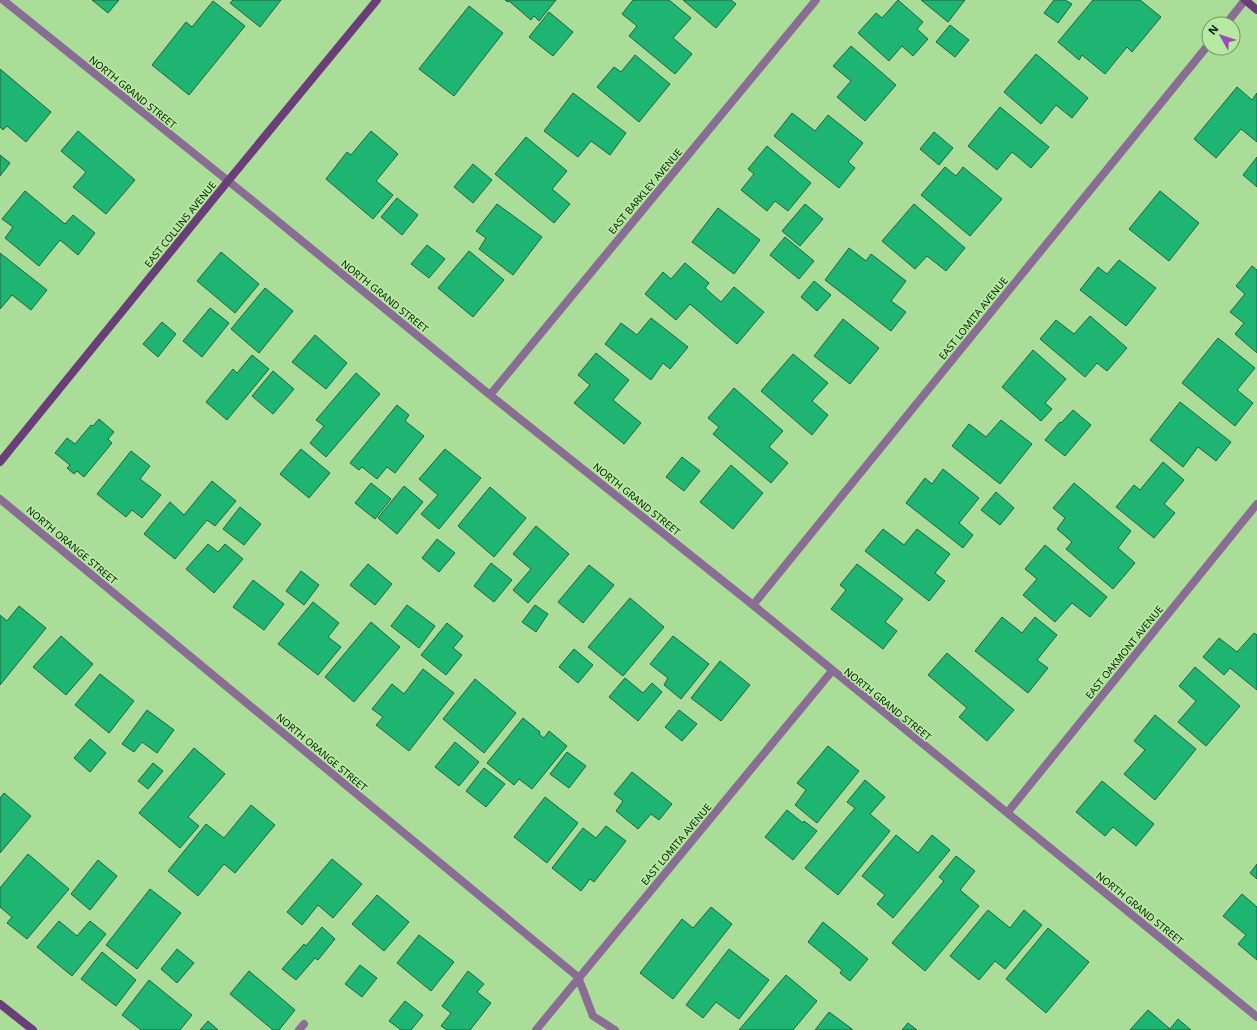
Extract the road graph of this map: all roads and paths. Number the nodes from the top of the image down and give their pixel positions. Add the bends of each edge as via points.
1 (3, 0) edge
2 (377, 0) edge
3 (816, 0) edge
4 (1245, 0) edge
5 (1257, 10) edge
6 (1232, 16) edge
7 (1201, 54) edge
8 (228, 181) junction
9 (490, 395) junction
10 (0, 462) edge
11 (0, 499) edge
12 (1257, 504) edge
13 (753, 605) junction
14 (832, 671) junction
15 (1007, 813) junction
16 (578, 977) junction
17 (0, 1004) edge
18 (1257, 1017) edge
19 (33, 1030) edge
20 (536, 1030) edge
21 (615, 1030) edge

1 - 8 street, NORTH GRAND STREET
2 - 8 street, EAST COLLINS AVENUE
3 - 9 street, EAST BARKLEY AVENUE
4 - 5 street
4 - 6 street
7 - 13 street, EAST LOMITA AVENUE
8 - 9 street, NORTH GRAND STREET
8 - 10 street, EAST COLLINS AVENUE
9 - 13 street, NORTH GRAND STREET
11 - 16 street, NORTH ORANGE STREET
12 - 15 street, EAST OAKMONT AVENUE
13 - 14 street, NORTH GRAND STREET
14 - 15 street, NORTH GRAND STREET
14 - 16 street, EAST LOMITA AVENUE
15 - 18 street, NORTH GRAND STREET
16 - 20 street, EAST LOMITA AVENUE
16 - 21 street, NORTH ORANGE STREET via 593,1016
17 - 19 street

